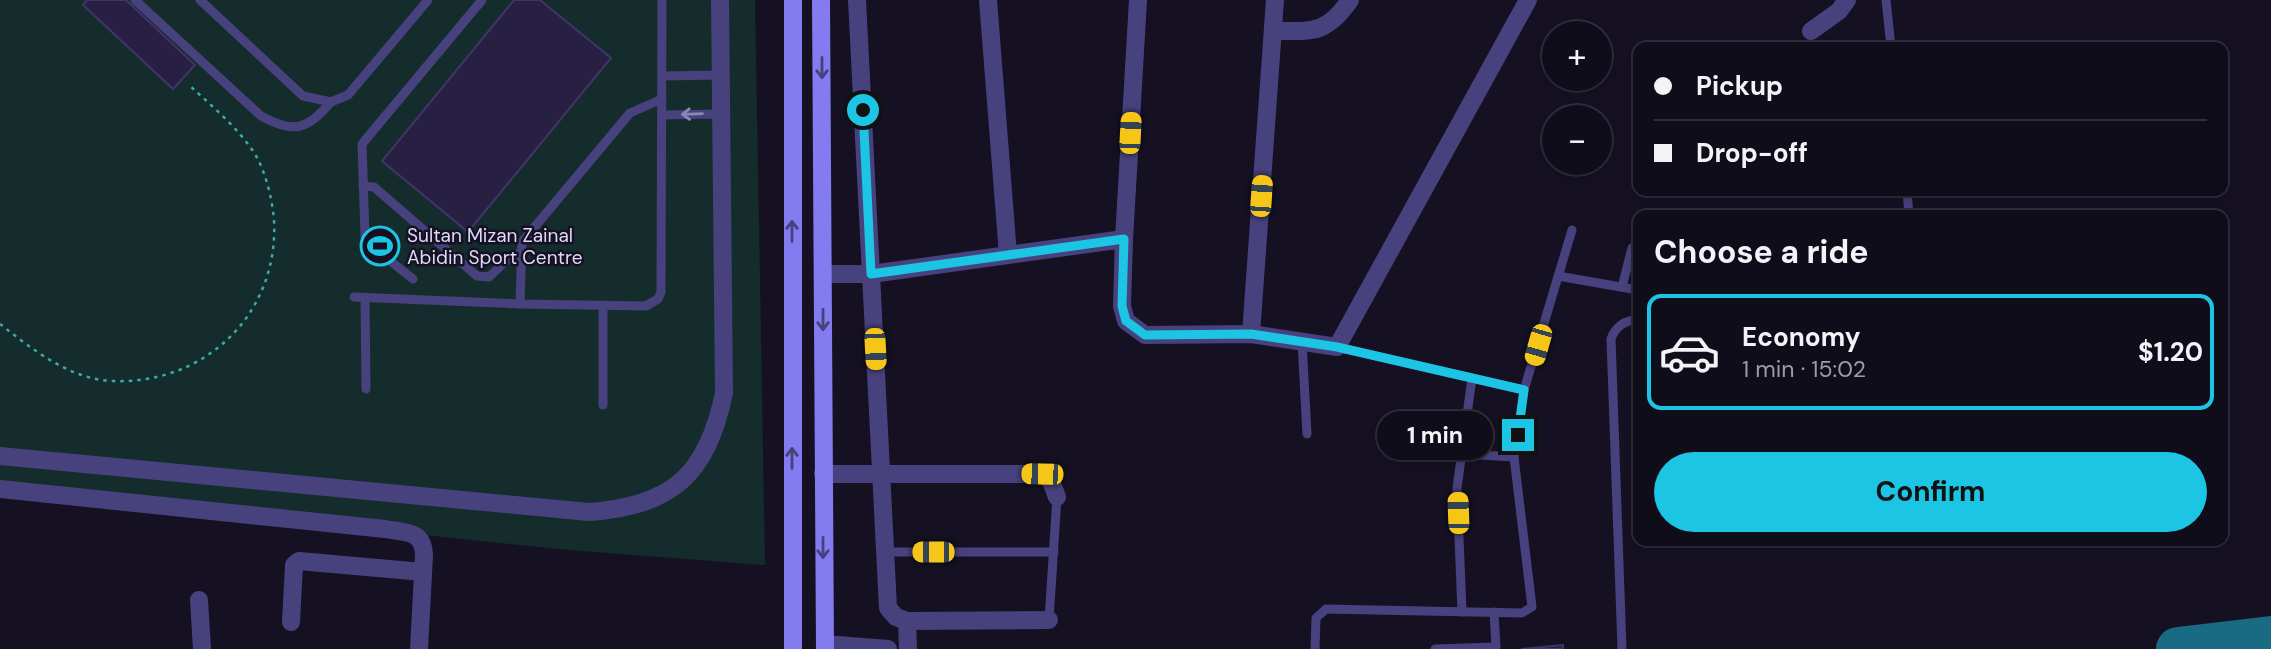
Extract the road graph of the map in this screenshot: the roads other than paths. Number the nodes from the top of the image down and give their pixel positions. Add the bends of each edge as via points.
1 (135, 0) edge
2 (200, 0) edge
3 (428, 0) edge
4 (482, 0) edge
5 (662, 0) edge
6 (720, 0) edge
7 (793, 0) edge
8 (821, 0) edge
9 (857, 0) edge
10 (988, 0) edge
11 (1139, 0) edge
12 (1275, 0) edge
13 (1350, 0) edge
14 (1528, 0) edge
15 (1847, 0) edge
16 (1886, 0) edge
17 (1273, 31) junction
18 (1811, 31) dead end
19 (1890, 42) edge
20 (721, 75) junction
21 (662, 76) junction
22 (662, 99) junction
23 (331, 102) junction
24 (721, 114) junction
25 (662, 115) junction
26 (363, 186) junction
27 (1572, 230) dead end
28 (1124, 239) junction
29 (1633, 248) edge
30 (520, 253) junction
31 (1008, 255) junction
32 (823, 274) junction
33 (871, 274) junction
34 (1558, 276) junction
35 (413, 279) dead end
36 (1622, 287) junction
37 (1633, 289) edge
38 (354, 297) dead end
39 (365, 298) junction
40 (520, 304) junction
41 (603, 305) junction
42 (1633, 320) edge
43 (1251, 334) junction
44 (1302, 342) junction
45 (1337, 347) junction
46 (1472, 378) junction
47 (366, 389) dead end
48 (1524, 390) junction
49 (603, 405) dead end
50 (1307, 435) dead end
51 (1462, 454) junction
52 (0, 456) edge
53 (1514, 457) junction
54 (881, 473) junction
55 (823, 474) junction
56 (0, 489) edge
57 (1057, 497) joint
58 (885, 552) junction
59 (1054, 552) junction
60 (423, 572) junction
61 (200, 600) dead end
62 (1462, 612) junction
63 (1494, 612) junction
64 (1049, 620) joint
65 (907, 621) junction
66 (291, 622) dead end
67 (825, 646) edge
68 (202, 649) edge
69 (419, 649) edge
70 (793, 649) edge
71 (888, 649) edge
72 (908, 649) edge
73 (1315, 649) edge
74 (1435, 649) edge
75 (1622, 649) edge

1 - 23 lane via 261,116 276,124 295,127 310,123
2 - 23 lane via 303,96
3 - 23 lane via 348,95
4 - 26 lane via 362,144
5 - 21 lane
6 - 20 street
70 -> 7 main road
8 -> 32 main road
9 - 33 street
10 - 31 street
11 - 28 street
12 - 17 street
13 - 17 street via 1332,23 1321,29
14 - 45 street
15 - 18 street via 1839,12
16 - 19 lane
17 - 43 street
20 - 21 lane
20 - 24 street
21 - 22 lane
22 - 25 lane
22 - 30 lane via 630,113 522,242
24 -> 25 lane
24 - 52 street via 724,393 716,432 696,467 666,494 629,509 589,512
25 - 41 lane via 661,292 646,306
26 - 30 lane via 374,187 477,276 495,274 512,255
26 - 35 lane via 367,241
27 - 34 lane
28 - 31 street
28 - 43 street via 1122,306 1126,321 1136,330 1145,335
29 - 36 lane
30 - 40 lane
31 - 33 street
32 - 33 street
32 -> 55 main road
33 - 54 street
34 - 36 lane
34 - 48 lane
36 - 37 lane
38 - 39 lane
39 - 40 lane
39 - 47 lane
40 - 41 lane
41 - 49 lane
42 - 75 lane via 1614,331 1611,339
43 - 44 street
44 - 45 street
44 - 50 lane
45 - 46 lane
46 - 48 lane
46 - 51 lane
48 - 53 lane
51 - 53 lane
51 - 62 lane via 1457,488
53 - 63 lane via 1532,607 1522,612
54 - 55 street
54 - 57 street via 1042,474 1051,481
54 - 58 street
55 -> 67 main road
56 - 60 street via 409,533 424,543
57 - 59 lane
58 - 59 lane
58 - 65 street via 888,608
59 - 64 lane
60 - 66 street via 299,561 292,574
60 - 69 street
61 - 68 street
62 - 63 lane
62 - 73 lane via 1326,609 1316,618
63 - 74 lane via 1496,647
64 - 65 street
65 - 72 street
67 - 71 street

